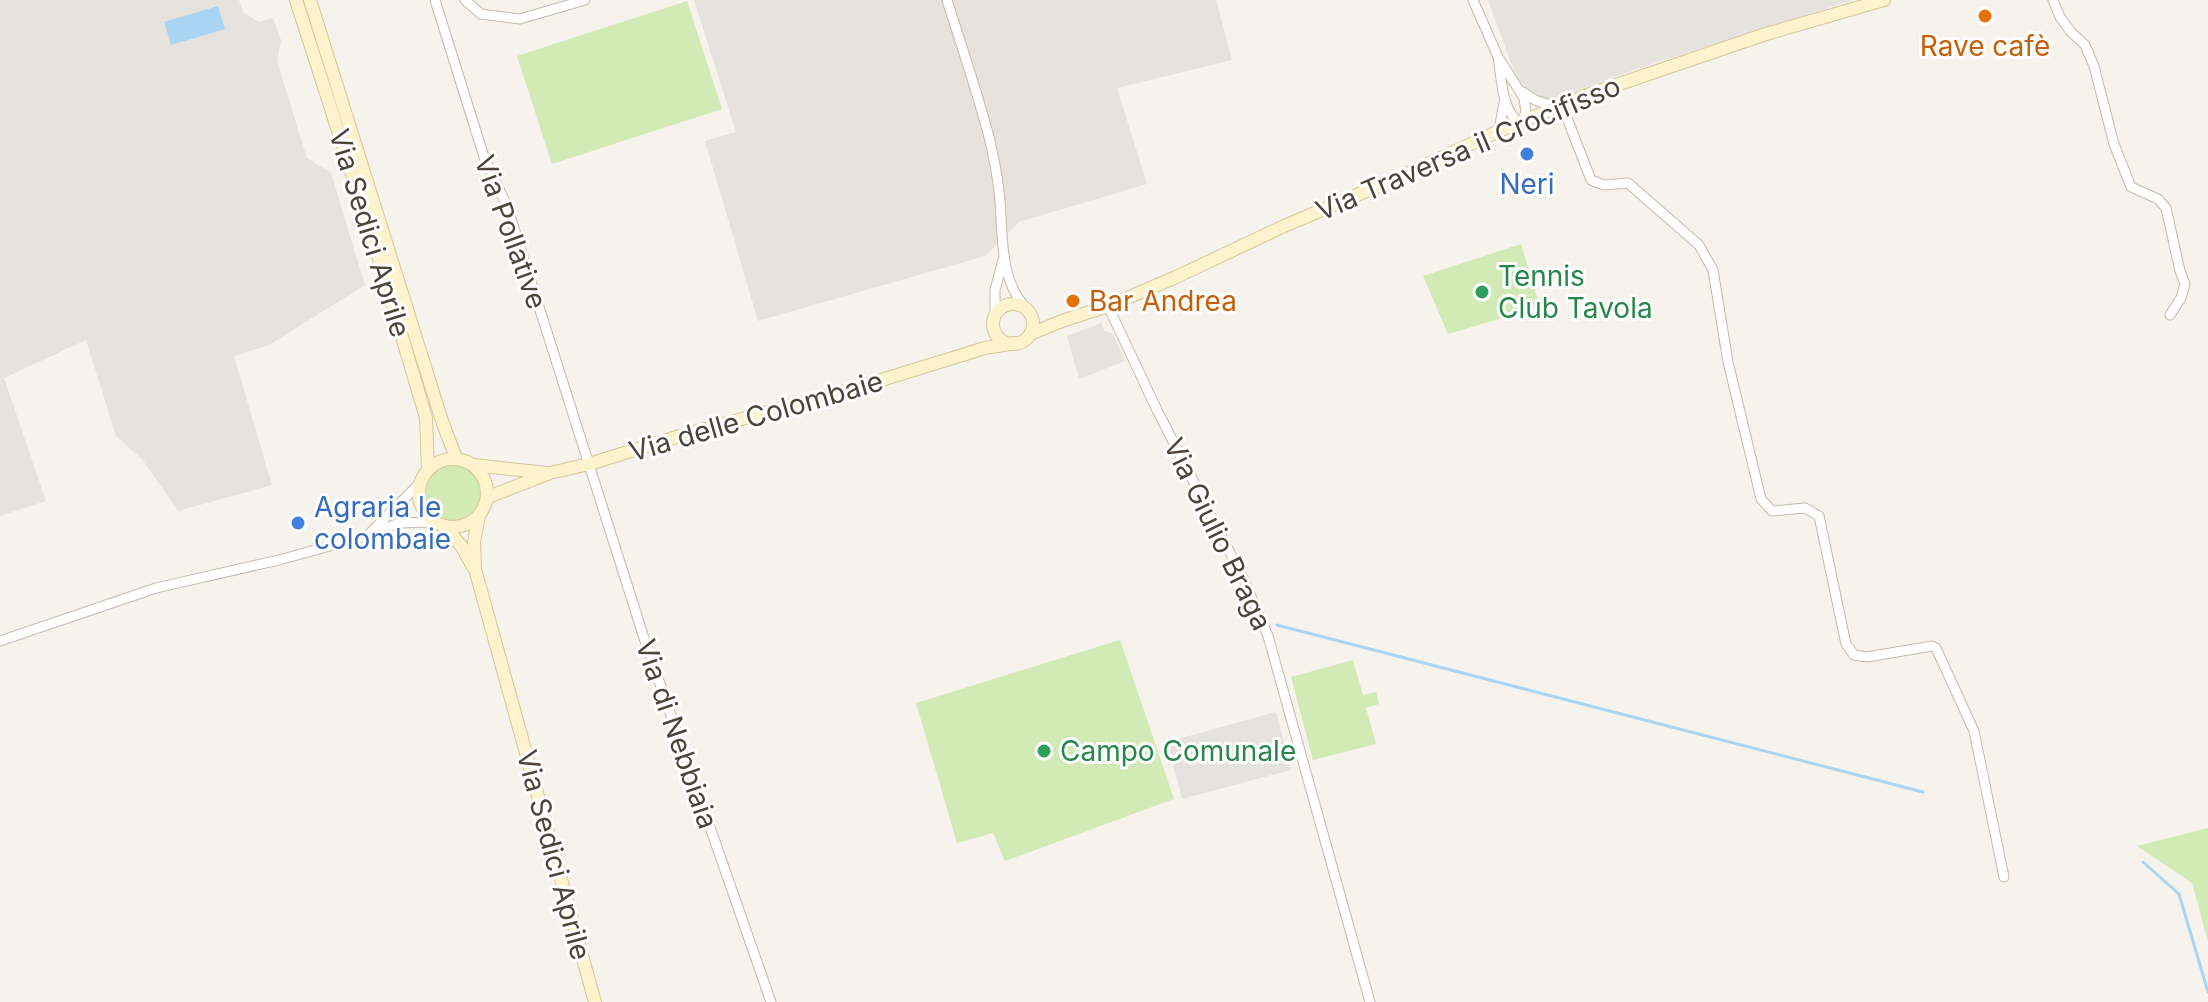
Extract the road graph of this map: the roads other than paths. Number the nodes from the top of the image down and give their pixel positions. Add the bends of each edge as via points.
1 (296, 0) edge
2 (310, 0) edge
3 (435, 0) edge
4 (465, 0) edge
5 (585, 0) edge
6 (947, 0) edge
7 (1473, 0) edge
8 (1884, 0) edge
9 (2053, 0) edge
10 (1498, 57) junction
11 (1519, 89) junction
12 (1505, 99) junction
13 (1559, 106) junction
14 (1521, 124) junction
15 (1499, 131) junction
16 (1004, 256) junction
17 (1108, 306) junction
18 (1029, 313) junction
19 (2170, 315) dead end
20 (994, 320) junction
21 (1062, 321) junction
22 (1030, 334) junction
23 (1015, 343) junction
24 (962, 356) junction
25 (456, 458) junction
26 (589, 464) junction
27 (474, 465) junction
28 (428, 469) junction
29 (550, 473) junction
30 (421, 482) junction
31 (488, 497) junction
32 (479, 516) junction
33 (439, 524) junction
34 (366, 536) junction
35 (475, 569) junction
36 (0, 641) edge
37 (2004, 877) dead end
38 (595, 1002) edge
39 (771, 1002) edge
40 (1370, 1002) edge

1 - 28 street, Via Sedici Aprile via 426,418
2 - 25 street, Via Sedici Aprile
3 - 26 street, Via Pollative
4 - 5 street via 481,14 520,19
6 - 16 street via 989,137
7 - 10 street
8 - 13 street, Via Traversa il Crocifisso via 1728,46
9 - 19 street via 2094,66 2131,187 2166,208 2185,284
10 - 11 street
10 - 12 street
11 - 13 street
11 - 14 street via 1526,106
12 - 14 street
12 - 15 street
13 - 14 street, Via Traversa il Crocifisso
13 - 37 street via 1591,180 1628,183 1699,245 1713,270 1728,362 1761,499 1772,511 1805,508 1819,516 1846,644 1854,655 1867,657 1936,648 1974,731
14 - 15 street, Via Traversa il Crocifisso
15 - 17 street, Via Traversa il Crocifisso
16 - 18 street via 1010,286
16 - 20 street
17 - 21 street, Via Traversa il Crocifisso
17 - 40 street, Via Giulio Braga via 1268,636
18 - 20 street via 1009,304
18 - 21 street, Via Traversa il Crocifisso via 1045,321
18 - 22 street
20 - 23 street via 999,337
20 - 24 street, Via delle Colombaie
21 - 22 street, Via Traversa il Crocifisso
22 - 23 street
23 - 24 street, Via delle Colombaie
24 - 26 street, Via delle Colombaie
25 - 27 street
25 - 28 street
26 - 29 street, Via delle Colombaie
26 - 39 street, Via di Nebbiaia
27 - 29 street, Via delle Colombaie
27 - 31 street via 485,478
28 - 30 street
29 - 31 street, Via delle Colombaie
30 - 33 street via 421,504
30 - 34 street
31 - 32 street
32 - 33 street via 462,526
32 - 35 street
33 - 34 street via 399,523
33 - 35 street
34 - 36 street via 156,588
35 - 38 street, Via Sedici Aprile

